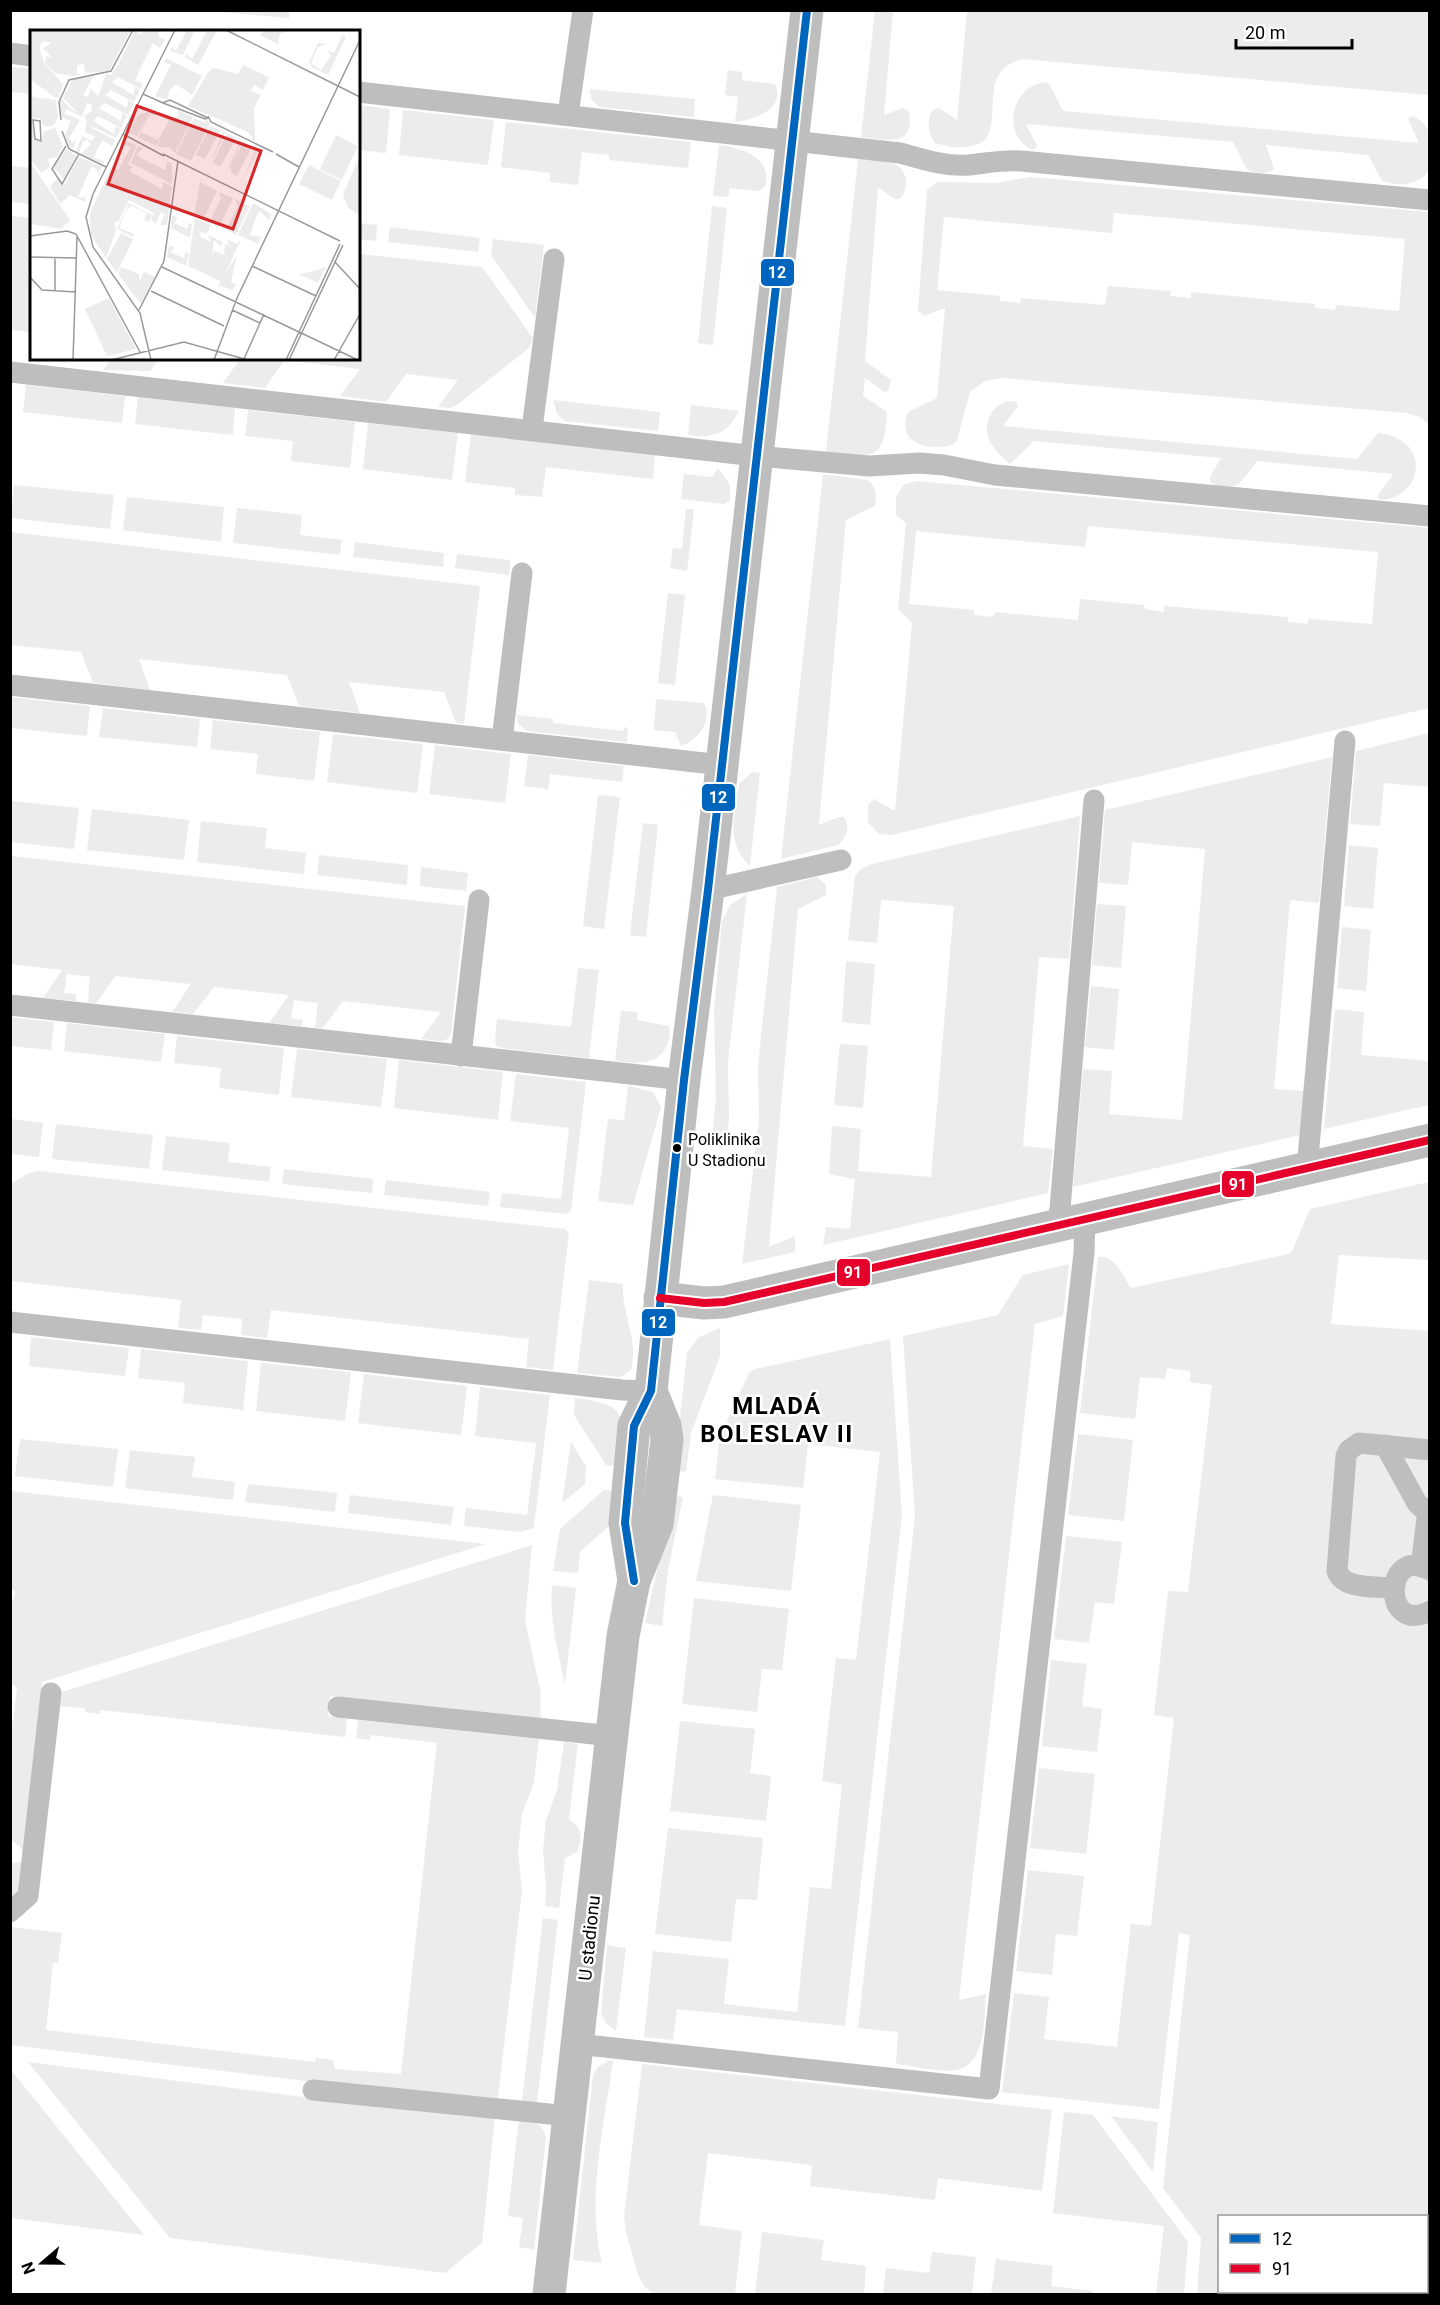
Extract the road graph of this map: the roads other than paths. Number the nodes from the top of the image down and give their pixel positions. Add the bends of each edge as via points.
1 (583, 10) edge
2 (807, 10) edge
3 (10, 53) edge
4 (30, 56) edge
5 (360, 92) edge
6 (568, 115) junction
7 (792, 141) junction
8 (1430, 200) edge
9 (554, 259) dead end
10 (10, 372) edge
11 (532, 429) junction
12 (756, 456) junction
13 (1430, 516) edge
14 (522, 573) dead end
15 (10, 686) edge
16 (502, 740) junction
17 (1345, 741) dead end
18 (722, 765) junction
19 (1094, 800) dead end
20 (841, 860) dead end
21 (708, 890) junction
22 (479, 900) dead end
23 (10, 1005) edge
24 (461, 1056) junction
25 (684, 1080) junction
26 (1430, 1140) edge
27 (1307, 1168) junction
28 (1071, 1223) junction
29 (660, 1298) junction
30 (10, 1322) edge
31 (651, 1391) junction
32 (1385, 1445) junction
33 (1430, 1450) edge
34 (1429, 1510) edge
35 (1425, 1569) edge
36 (1393, 1588) junction
37 (1430, 1611) edge
38 (51, 1693) dead end
39 (338, 1707) dead end
40 (612, 1736) junction
41 (10, 1912) edge
42 (577, 2044) junction
43 (313, 2090) dead end
44 (569, 2116) junction
45 (549, 2295) edge

1 - 6 lane
2 - 7 street
3 - 4 lane
5 - 6 lane
6 - 7 lane
7 - 8 lane via 900,153 943,164 1032,162
7 - 12 street
9 - 11 lane
10 - 11 lane
11 - 12 lane
12 - 13 lane via 869,466 944,465 995,475
12 - 18 street
14 - 16 lane
15 - 16 lane
16 - 18 lane
17 - 27 lane
18 - 21 street
19 - 28 lane via 1060,1209
20 - 21 lane
21 - 25 street
22 - 24 lane
23 - 24 lane
24 - 25 lane
25 - 29 street
26 - 27 street
27 - 28 street
28 - 29 street via 724,1302
28 - 42 lane via 1082,1264 989,2089
29 - 31 street
30 - 31 lane
31 - 40 street, U stadionu via 634,1426 626,1512 634,1581 623,1636
32 - 33 lane
32 - 34 lane via 1417,1503
32 - 36 lane via 1359,1443 1346,1456 1336,1564 1340,1576 1349,1584
34 - 35 lane
35 - 36 lane via 1402,1571
36 - 37 lane via 1394,1599 1404,1611 1419,1615
38 - 41 lane via 28,1896
39 - 40 lane
40 - 42 street, U stadionu
42 - 44 street, U stadionu
43 - 44 lane
44 - 45 street, U stadionu

